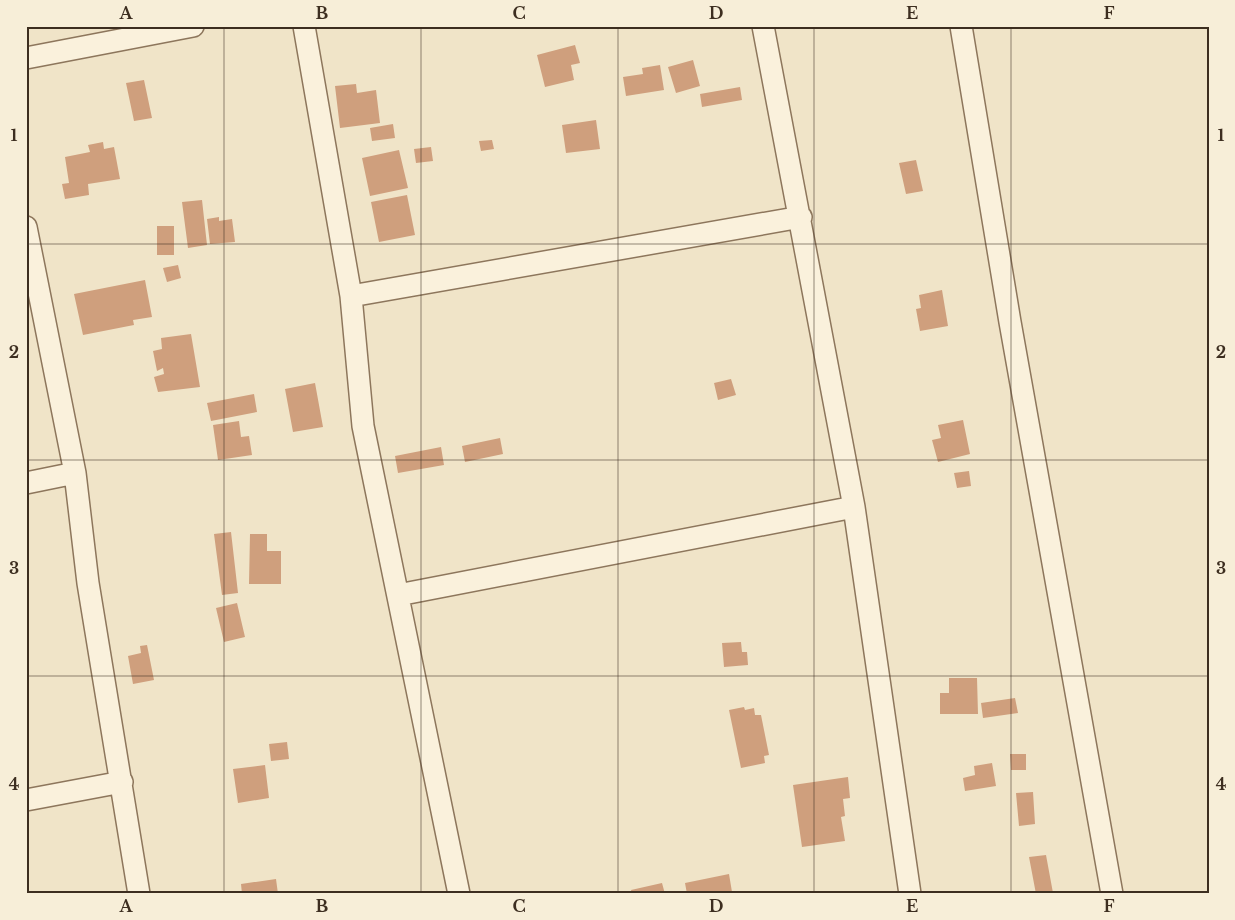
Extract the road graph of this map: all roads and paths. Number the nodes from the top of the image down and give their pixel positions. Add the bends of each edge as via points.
1 (193, 26) edge
2 (304, 26) edge
3 (763, 26) edge
4 (961, 26) edge
5 (26, 58) edge
6 (801, 217) junction
7 (26, 227) edge
8 (351, 296) junction
9 (75, 473) junction
10 (26, 483) edge
11 (854, 507) junction
12 (398, 595) junction
13 (122, 782) junction
14 (26, 800) edge
15 (139, 894) edge
16 (459, 894) edge
17 (910, 894) edge
18 (1112, 894) edge

1 - 5 street
2 - 8 street
3 - 6 street
4 - 18 street
6 - 8 street
6 - 11 street
7 - 9 street
8 - 12 street via 362,426
9 - 10 street
9 - 13 street via 88,583
11 - 12 street
11 - 17 street
12 - 16 street
13 - 14 street
13 - 15 street

